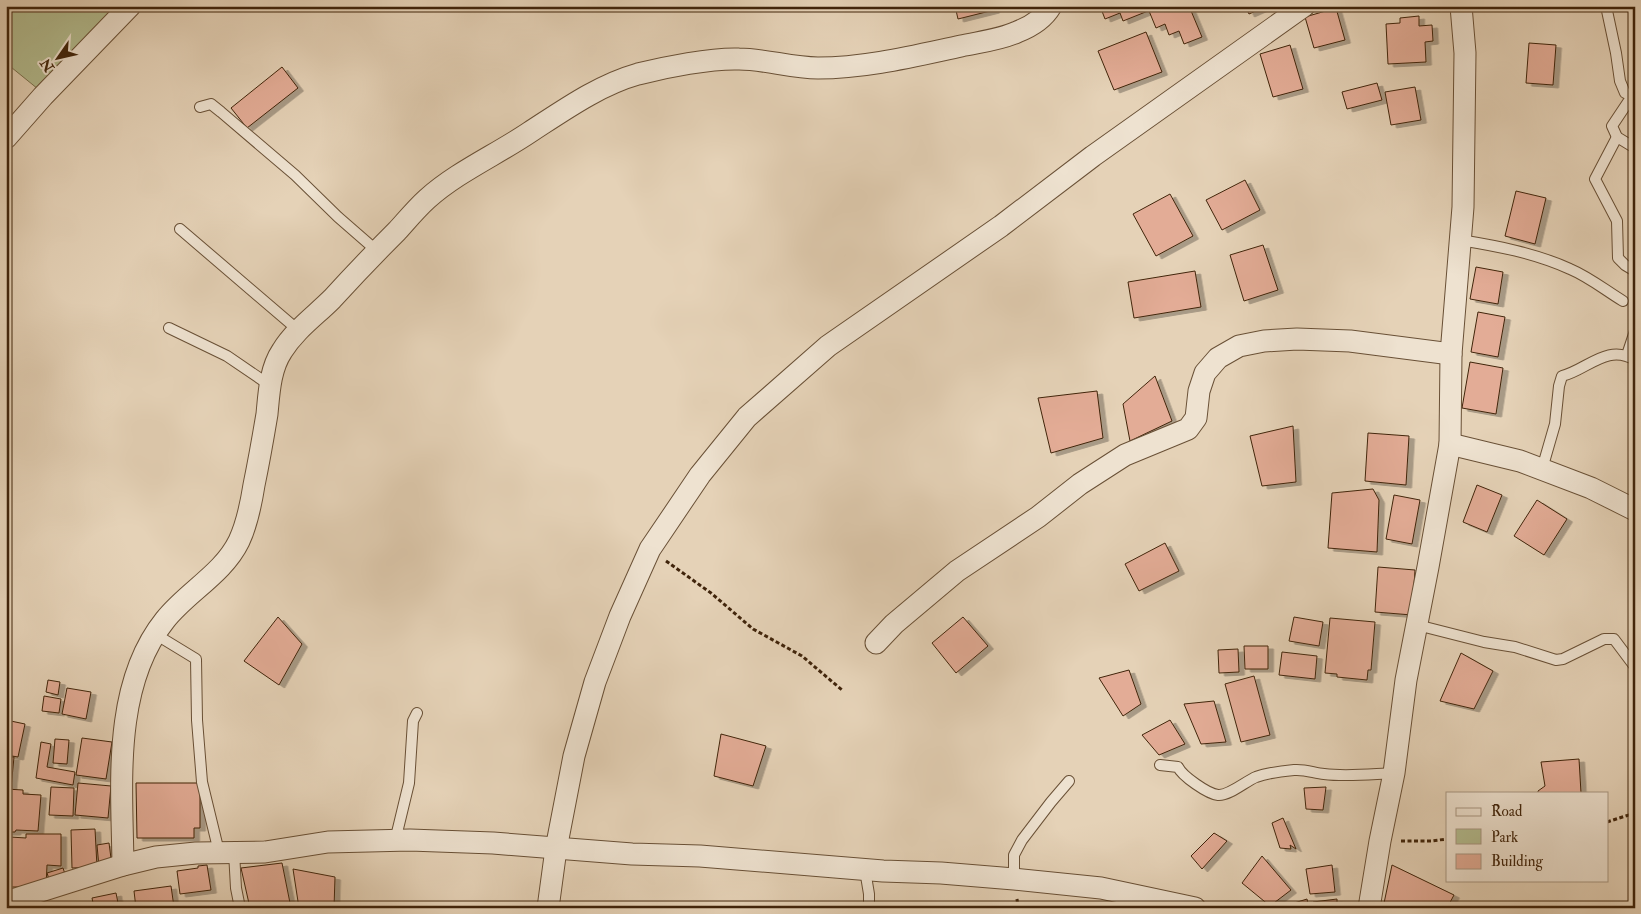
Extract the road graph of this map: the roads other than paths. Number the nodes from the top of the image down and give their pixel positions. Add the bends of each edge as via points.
1 (130, 6) edge
2 (1051, 6) edge
3 (1304, 6) edge
4 (1461, 6) edge
5 (1606, 6) edge
6 (1633, 96) edge
7 (200, 107) dead end
8 (1617, 137) junction
9 (6, 138) edge
10 (1635, 148) edge
11 (180, 229) dead end
12 (1460, 240) junction
13 (377, 251) junction
14 (1635, 271) edge
15 (1623, 301) dead end
16 (169, 328) dead end
17 (298, 330) junction
18 (1635, 331) edge
19 (1451, 354) junction
20 (1631, 357) edge
21 (270, 386) junction
22 (1450, 444) junction
23 (1542, 469) junction
24 (1635, 510) edge
25 (1416, 626) junction
26 (155, 634) junction
27 (876, 643) dead end
28 (1635, 667) edge
29 (417, 713) dead end
30 (1160, 765) dead end
31 (1394, 773) junction
32 (1069, 781) dead end
33 (395, 840) junction
34 (556, 849) junction
35 (226, 852) junction
36 (123, 865) junction
37 (865, 870) junction
38 (1014, 879) junction
39 (6, 902) edge
40 (240, 908) edge
41 (548, 908) edge
42 (869, 908) edge
43 (1195, 908) edge
44 (1369, 908) edge

1 - 9 street
2 - 13 street via 1029,26 1013,34 912,57 856,66 815,68 738,58 635,75 598,90 456,177 427,199
3 - 34 street via 1093,156 993,232 828,346 747,417 700,475 650,549 620,616 574,756
4 - 12 street via 1465,53 1464,207
5 - 6 lane via 1620,81 1625,92
6 - 8 lane via 1612,126
7 - 13 lane via 211,104 221,112
8 - 10 lane
8 - 14 lane via 1595,179 1616,221 1618,258
11 - 17 lane
12 - 15 lane via 1524,253 1569,268
12 - 19 street
13 - 17 street via 320,312
16 - 21 lane via 227,356
17 - 21 street via 280,354
18 - 20 lane
19 - 22 street
19 - 27 street via 1332,340 1264,340 1239,346 1218,358 1205,373 1196,418 1190,427 1125,455 1080,484 1038,517 957,571
20 - 23 lane via 1602,357 1562,376 1558,386 1555,424
21 - 26 street via 251,502 239,541 227,560 175,607
22 - 23 street
22 - 25 street
23 - 24 street
25 - 28 lane via 1556,660 1604,639 1614,639
25 - 31 street
26 - 35 lane via 196,659 202,782
26 - 36 street via 133,684 128,706 121,773
29 - 33 lane via 413,721 409,783
30 - 31 lane via 1178,767 1194,783 1217,795 1257,777 1294,770 1331,774
31 - 44 street
32 - 38 lane via 1022,840 1014,855
33 - 34 street
33 - 35 street via 328,842 265,852
34 - 37 street via 700,856
34 - 41 street
35 - 36 street via 156,857
35 - 40 lane
36 - 39 street
37 - 38 street
37 - 42 lane
38 - 43 street via 1100,888

